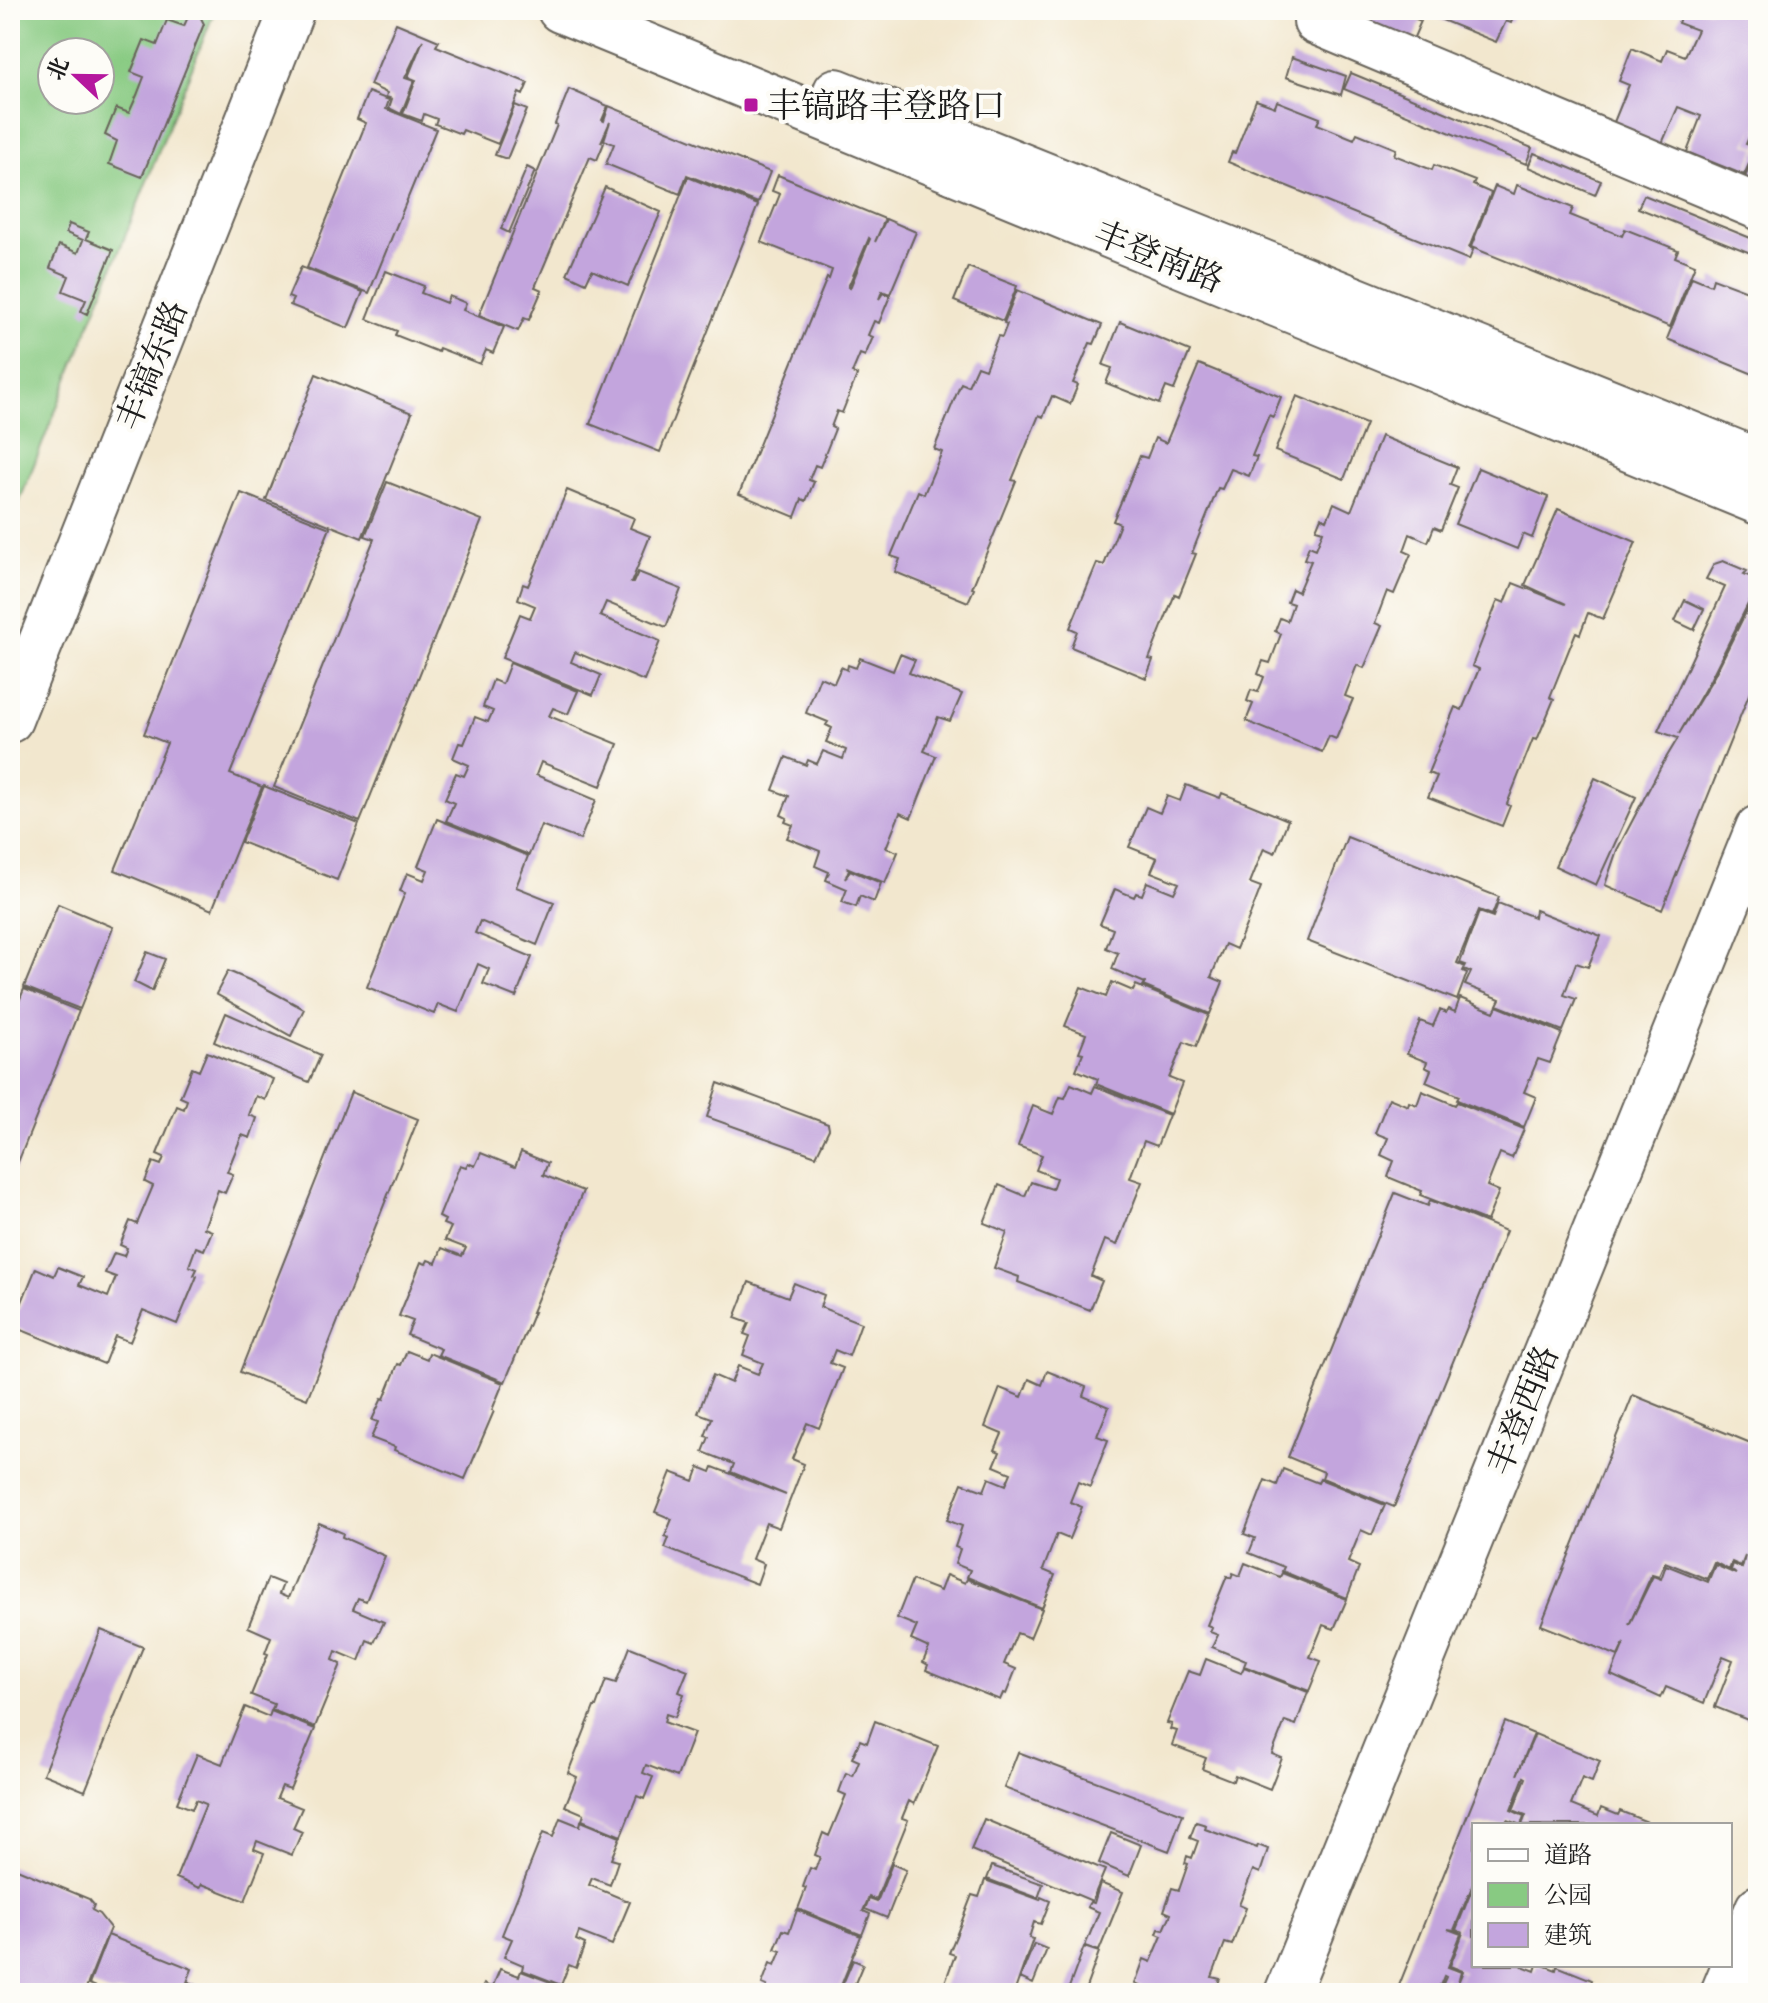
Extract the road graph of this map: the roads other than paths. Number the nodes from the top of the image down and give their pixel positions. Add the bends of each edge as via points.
1 (292, 10) edge
2 (560, 10) edge
3 (634, 10) edge
4 (1321, 10) edge
5 (1758, 207) edge
6 (1758, 461) edge
7 (1758, 502) edge
8 (10, 720) edge
9 (1758, 828) edge
10 (1758, 1908) edge
11 (1287, 1993) edge
12 (1723, 1993) edge

1 - 8 street, 丰镐东路
2 - 7 street, 丰登南路
3 - 6 street, 丰登南路
4 - 5 street via 1316,22
9 - 11 street, 丰登西路
10 - 12 street

